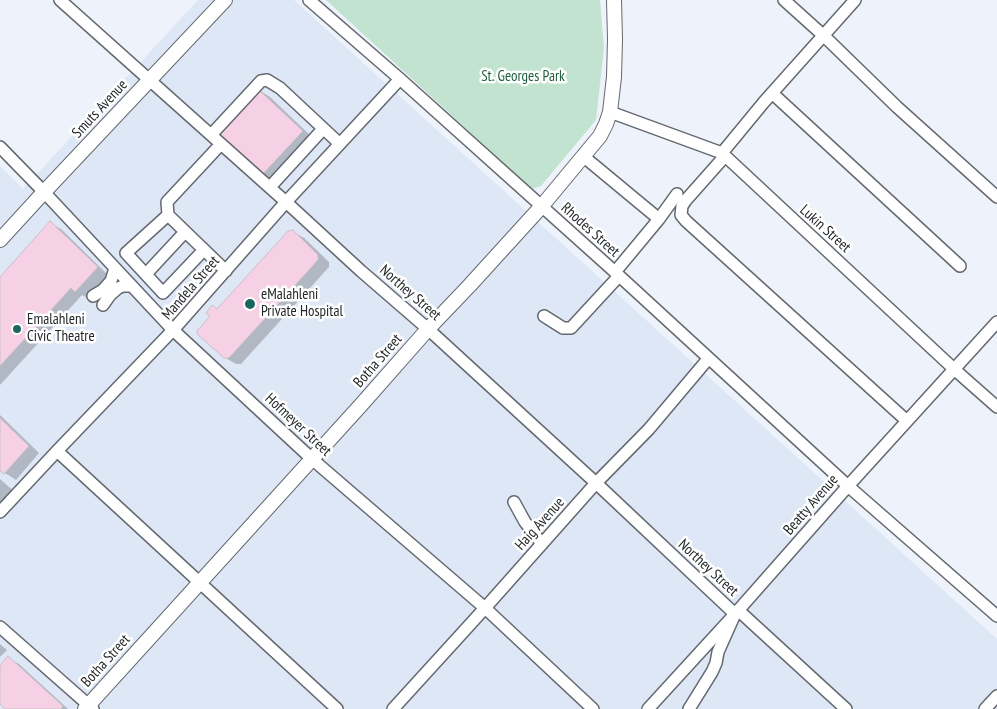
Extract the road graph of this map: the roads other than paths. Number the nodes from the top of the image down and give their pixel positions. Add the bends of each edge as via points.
1 (60, 0) edge
2 (225, 0) edge
3 (309, 0) edge
4 (614, 0) edge
5 (784, 0) edge
6 (855, 0) edge
7 (824, 36) junction
8 (400, 79) junction
9 (150, 80) junction
10 (772, 93) junction
11 (610, 112) junction
12 (323, 129) junction
13 (211, 135) junction
14 (221, 144) junction
15 (340, 144) junction
16 (0, 147) edge
17 (723, 155) junction
18 (583, 156) junction
19 (270, 188) junction
20 (44, 192) junction
21 (677, 194) dead end
22 (997, 197) edge
23 (286, 202) junction
24 (541, 206) junction
25 (168, 215) junction
26 (659, 219) junction
27 (185, 232) junction
28 (0, 240) edge
29 (199, 255) dead end
30 (960, 266) dead end
31 (115, 268) junction
32 (226, 271) junction
33 (146, 274) junction
34 (617, 274) junction
35 (132, 286) junction
36 (93, 296) dead end
37 (103, 305) dead end
38 (544, 316) dead end
39 (997, 322) edge
40 (428, 329) junction
41 (174, 330) junction
42 (708, 359) junction
43 (954, 369) junction
44 (997, 408) edge
45 (908, 421) junction
46 (57, 452) junction
47 (312, 459) junction
48 (596, 483) junction
49 (848, 486) junction
50 (514, 502) dead end
51 (0, 512) edge
52 (542, 544) junction
53 (199, 583) junction
54 (485, 608) junction
55 (737, 612) junction
56 (997, 616) edge
57 (0, 627) edge
58 (997, 696) edge
59 (89, 708) edge
60 (337, 709) edge
61 (393, 709) edge
62 (592, 709) edge
63 (648, 709) edge
64 (688, 709) edge
65 (846, 709) edge
66 (985, 709) edge

1 - 9 street, Northey Street
2 - 9 main road, Smuts Avenue
3 - 8 street, Rhodes Street
4 - 11 main road, Botha Street via 614,77
5 - 7 street
6 - 7 street
7 - 10 street
7 - 22 street
8 - 15 street, Mandela Street
8 - 24 street, Rhodes Street
9 - 13 street, Northey Street
9 - 20 main road, Smuts Avenue
10 - 17 street
10 - 30 street
11 - 17 street, Lukin Street
11 - 18 main road, Botha Street via 600,136
12 - 13 street via 280,88 270,80 264,80
12 - 15 street
12 - 19 street
13 - 14 street, Northey Street
14 - 19 street, Northey Street
14 - 25 street via 167,202
15 - 23 street, Mandela Street
16 - 20 street, Hofmeyer Street
17 - 43 street, Lukin Street
17 - 45 street via 686,200 681,215
18 - 24 main road, Botha Street
18 - 26 street
19 - 23 street, Northey Street
20 - 28 main road, Smuts Avenue
20 - 31 street, Hofmeyer Street
21 - 26 street
23 - 32 street, Mandela Street
23 - 40 street, Northey Street
24 - 34 street, Rhodes Street
24 - 40 main road, Botha Street
25 - 27 street
25 - 33 street via 126,253
26 - 34 street
27 - 32 street
27 - 33 street
29 - 33 street via 163,293
31 - 35 street, Hofmeyer Street
31 - 36 street via 112,281
32 - 41 street, Mandela Street
34 - 38 street via 570,328 563,328
34 - 42 street, Rhodes Street
35 - 37 street via 118,288
35 - 41 street, Hofmeyer Street
39 - 43 street, Beatty Avenue
40 - 47 main road, Botha Street
40 - 48 street, Northey Street
41 - 46 street, Mandela Street
41 - 47 street, Hofmeyer Street
42 - 48 street, Haig Avenue via 649,429
42 - 49 street, Rhodes Street
43 - 44 street, Lukin Street
43 - 45 street, Beatty Avenue
45 - 49 street, Beatty Avenue
46 - 51 street, Mandela Street
46 - 53 street
47 - 53 main road, Botha Street
47 - 54 street, Hofmeyer Street
48 - 52 street, Haig Avenue
48 - 55 street, Northey Street
49 - 55 street, Beatty Avenue
49 - 56 street, Rhodes Street
50 - 52 street
52 - 54 street, Haig Avenue
53 - 59 main road, Botha Street
53 - 60 street
54 - 61 street, Haig Avenue
54 - 62 street, Hofmeyer Street
55 - 63 street, Beatty Avenue
55 - 64 street via 712,672
55 - 65 street, Northey Street
57 - 59 street
58 - 66 street

